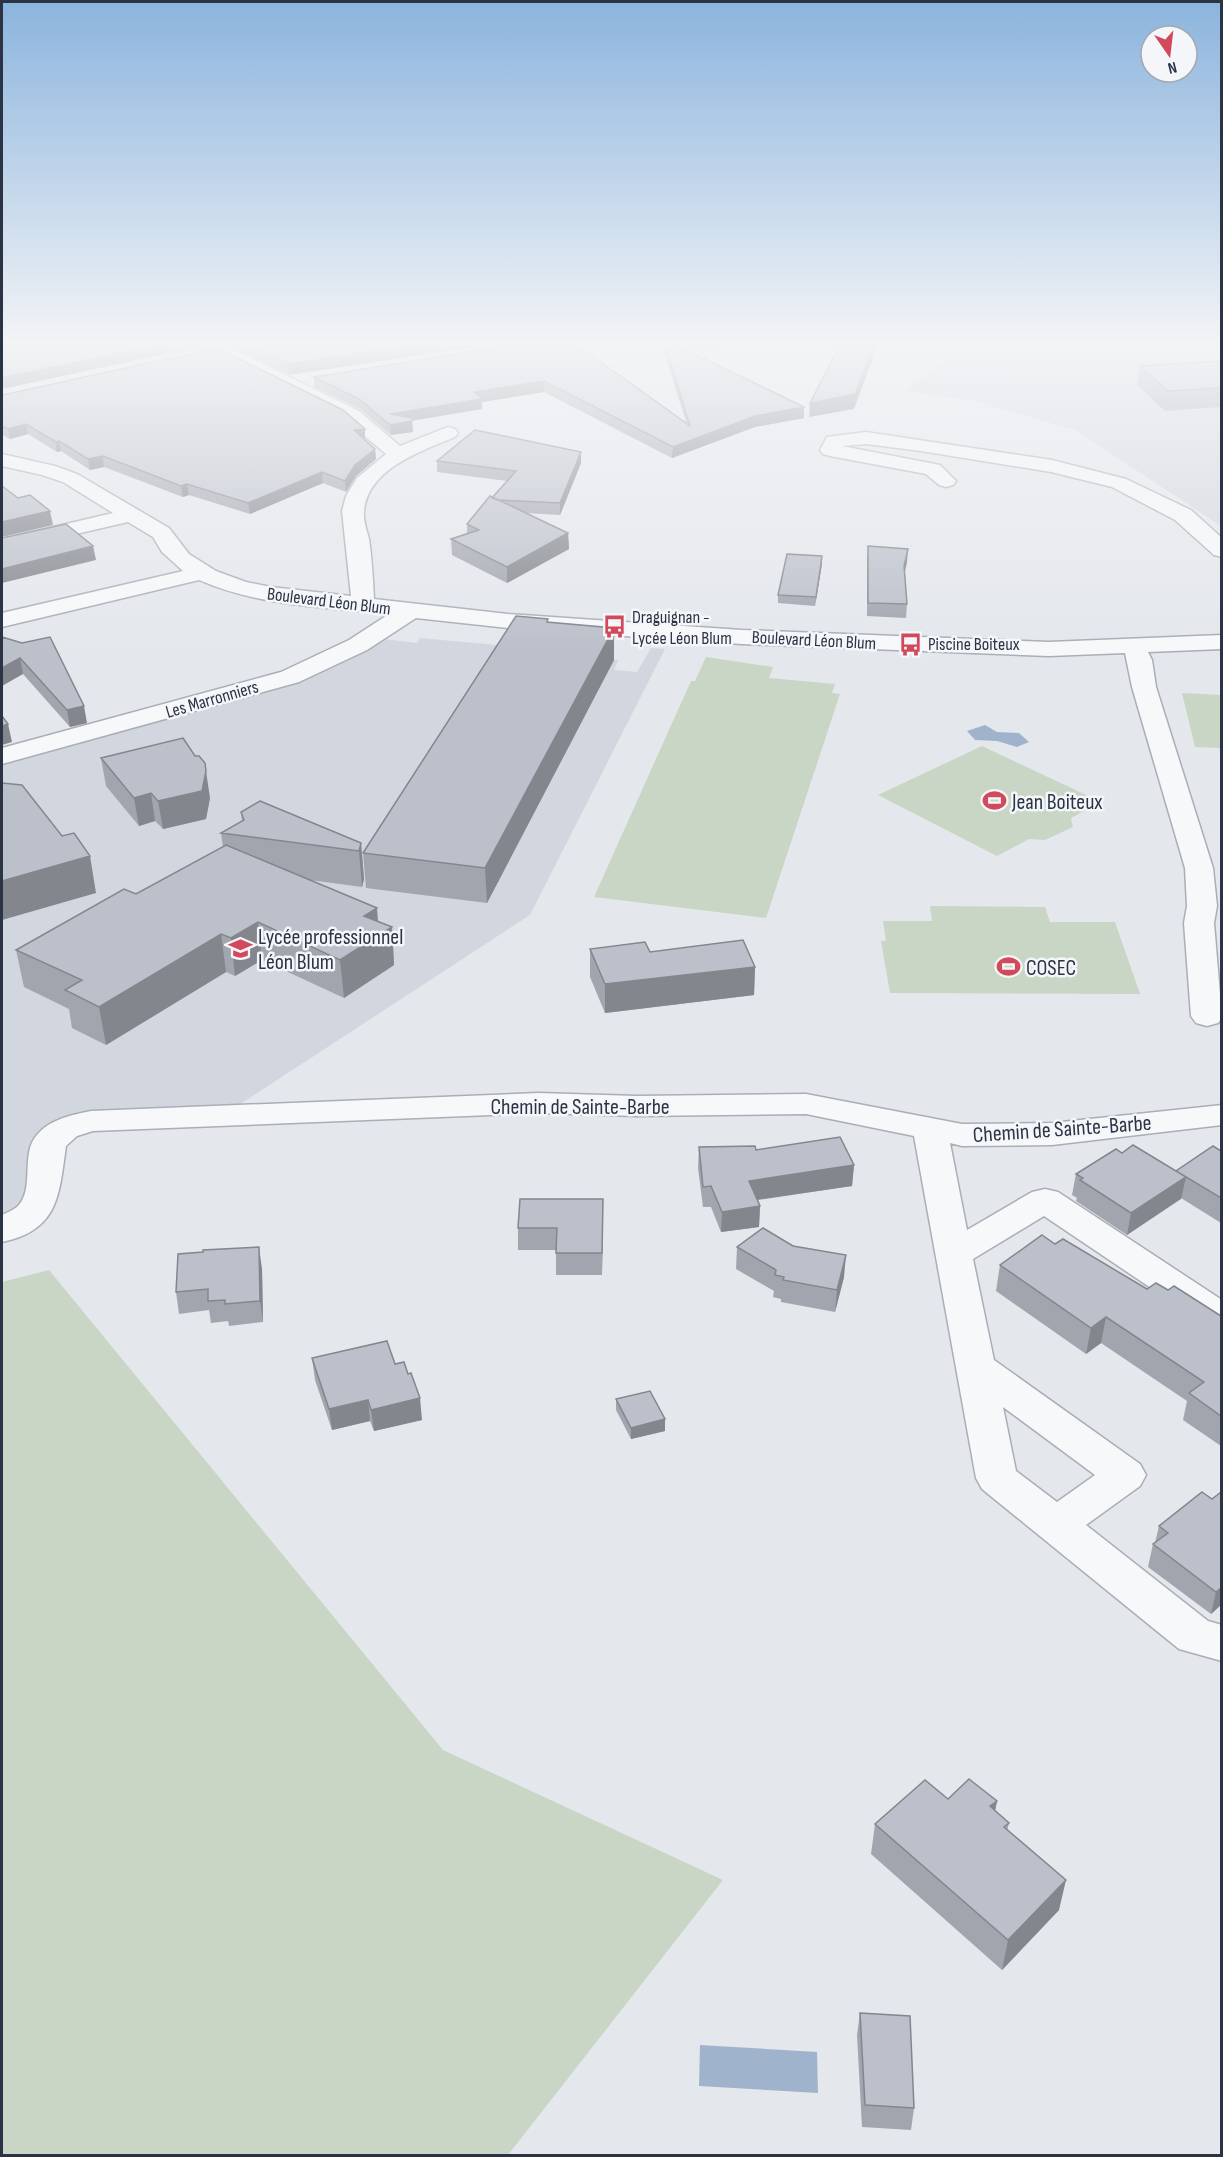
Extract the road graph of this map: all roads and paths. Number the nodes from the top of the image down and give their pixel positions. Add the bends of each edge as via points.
1 (387, 446) edge
2 (417, 446) edge
3 (832, 446) edge
4 (917, 446) edge
5 (397, 454) junction
6 (2, 460) edge
7 (2, 468) edge
8 (946, 481) dead end
9 (125, 517) junction
10 (2, 545) edge
11 (1221, 550) edge
12 (201, 572) junction
13 (363, 606) junction
14 (410, 611) junction
15 (2, 620) edge
16 (1221, 642) edge
17 (1133, 645) junction
18 (2, 756) edge
19 (1206, 1016) dead end
20 (1221, 1115) edge
21 (930, 1129) junction
22 (2, 1230) edge
23 (954, 1254) junction
24 (1221, 1318) edge
25 (975, 1366) junction
26 (1056, 1525) junction
27 (1221, 1643) edge

1 - 5 street
2 - 5 street
3 - 8 street via 830,450 933,469
4 - 11 street via 1052,466 1119,483 1183,515
5 - 13 street via 373,475 355,500
6 - 9 street, Boulevard Léon Blum via 70,478
7 - 9 street, Boulevard Léon Blum via 54,482
9 - 10 street
9 - 12 street, Boulevard Léon Blum via 144,536 168,547 183,563
12 - 13 street, Boulevard Léon Blum via 242,589
12 - 15 street
13 - 14 street, Boulevard Léon Blum
14 - 17 street, Boulevard Léon Blum via 753,637 1007,648
14 - 18 street, Les Marronniers via 358,645 290,677
16 - 17 street, Boulevard Léon Blum
17 - 19 street via 1199,868
20 - 21 street, Chemin de Sainte-Barbe via 1052,1134 962,1135
21 - 22 street, Chemin de Sainte-Barbe via 806,1104 537,1103 91,1121 65,1129 49,1142 42,1194 32,1214
21 - 23 street
23 - 24 street via 1045,1200
23 - 25 street
25 - 26 street via 997,1478
25 - 26 street via 1125,1475
26 - 27 street via 1195,1636

